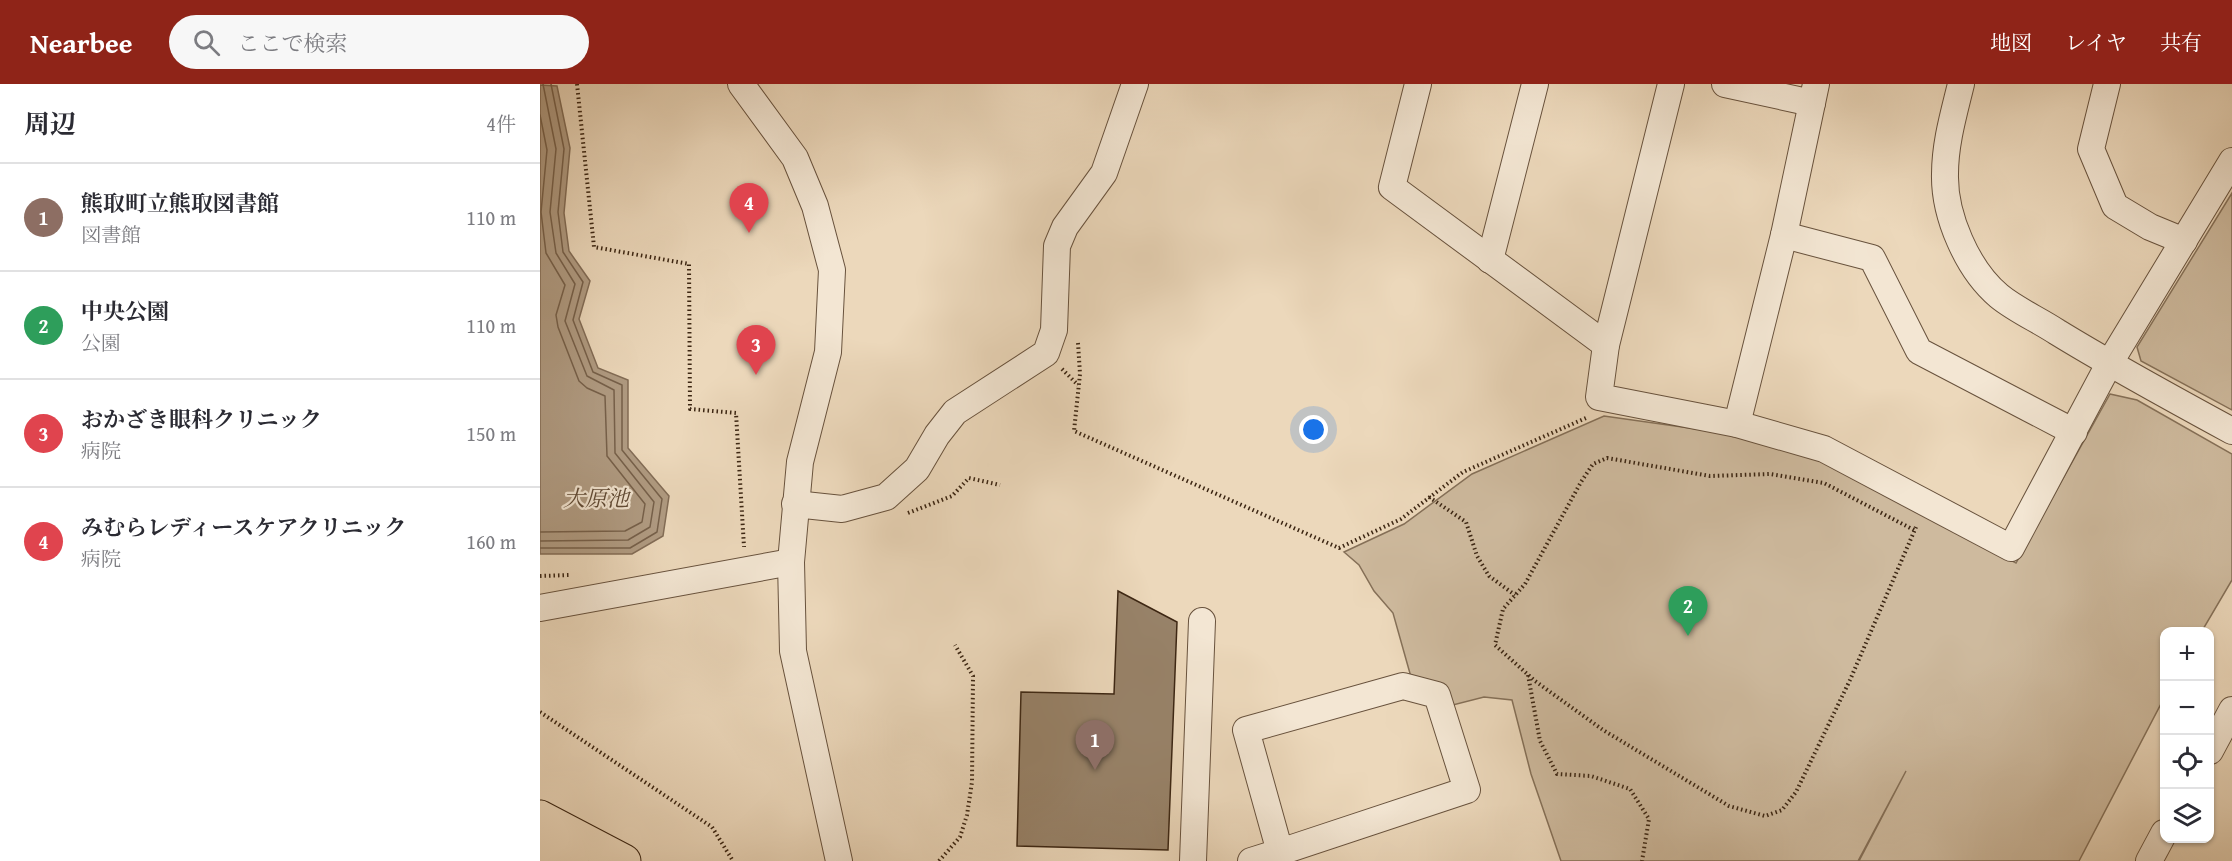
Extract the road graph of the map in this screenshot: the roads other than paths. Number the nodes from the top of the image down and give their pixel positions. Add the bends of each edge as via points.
1 (741, 84) edge
2 (1135, 84) edge
3 (1419, 84) edge
4 (1535, 84) edge
5 (1671, 84) edge
6 (1725, 84) edge
7 (1961, 84) edge
8 (2107, 84) edge
9 (1814, 94) edge
10 (2232, 161) edge
11 (1784, 235) junction
12 (2184, 241) junction
13 (1490, 260) junction
14 (1606, 345) junction
15 (2109, 364) junction
16 (1737, 424) junction
17 (2232, 431) edge
18 (2074, 432) junction
19 (795, 504) junction
20 (791, 562) junction
21 (540, 608) edge
22 (1202, 621) dead end
23 (2232, 710) edge
24 (2214, 744) edge
25 (540, 817) edge
26 (2160, 840) edge
27 (540, 844) edge
28 (1280, 852) junction
29 (572, 861) edge
30 (624, 861) edge
31 (839, 861) edge
32 (1193, 861) edge
33 (1251, 861) edge
34 (2149, 861) edge

1 - 19 street via 795,159 815,206 832,270 828,352 800,462
2 - 19 street via 1104,173 1065,227 1057,246 1054,330 1046,353 955,412 917,469 886,496 842,509
3 - 13 street via 1392,187
4 - 13 street
5 - 14 street
6 - 9 street
7 - 15 street via 1944,175 1949,206 1976,268 1999,296
8 - 12 street via 2091,149 2115,206 2150,228
9 - 11 street
10 - 12 street
11 - 16 street
11 - 18 street via 1872,258 1919,351
12 - 15 street
13 - 14 street
14 - 16 street via 1599,397
15 - 17 street
15 - 18 street
16 - 18 street via 1824,449 2011,548
19 - 20 street
20 - 21 street
20 - 31 street via 794,651
22 - 32 street
23 - 24 street
25 - 30 highway
26 - 34 street
27 - 29 highway
28 - 28 street via 1467,790 1437,695 1403,686 1246,730
28 - 33 street

